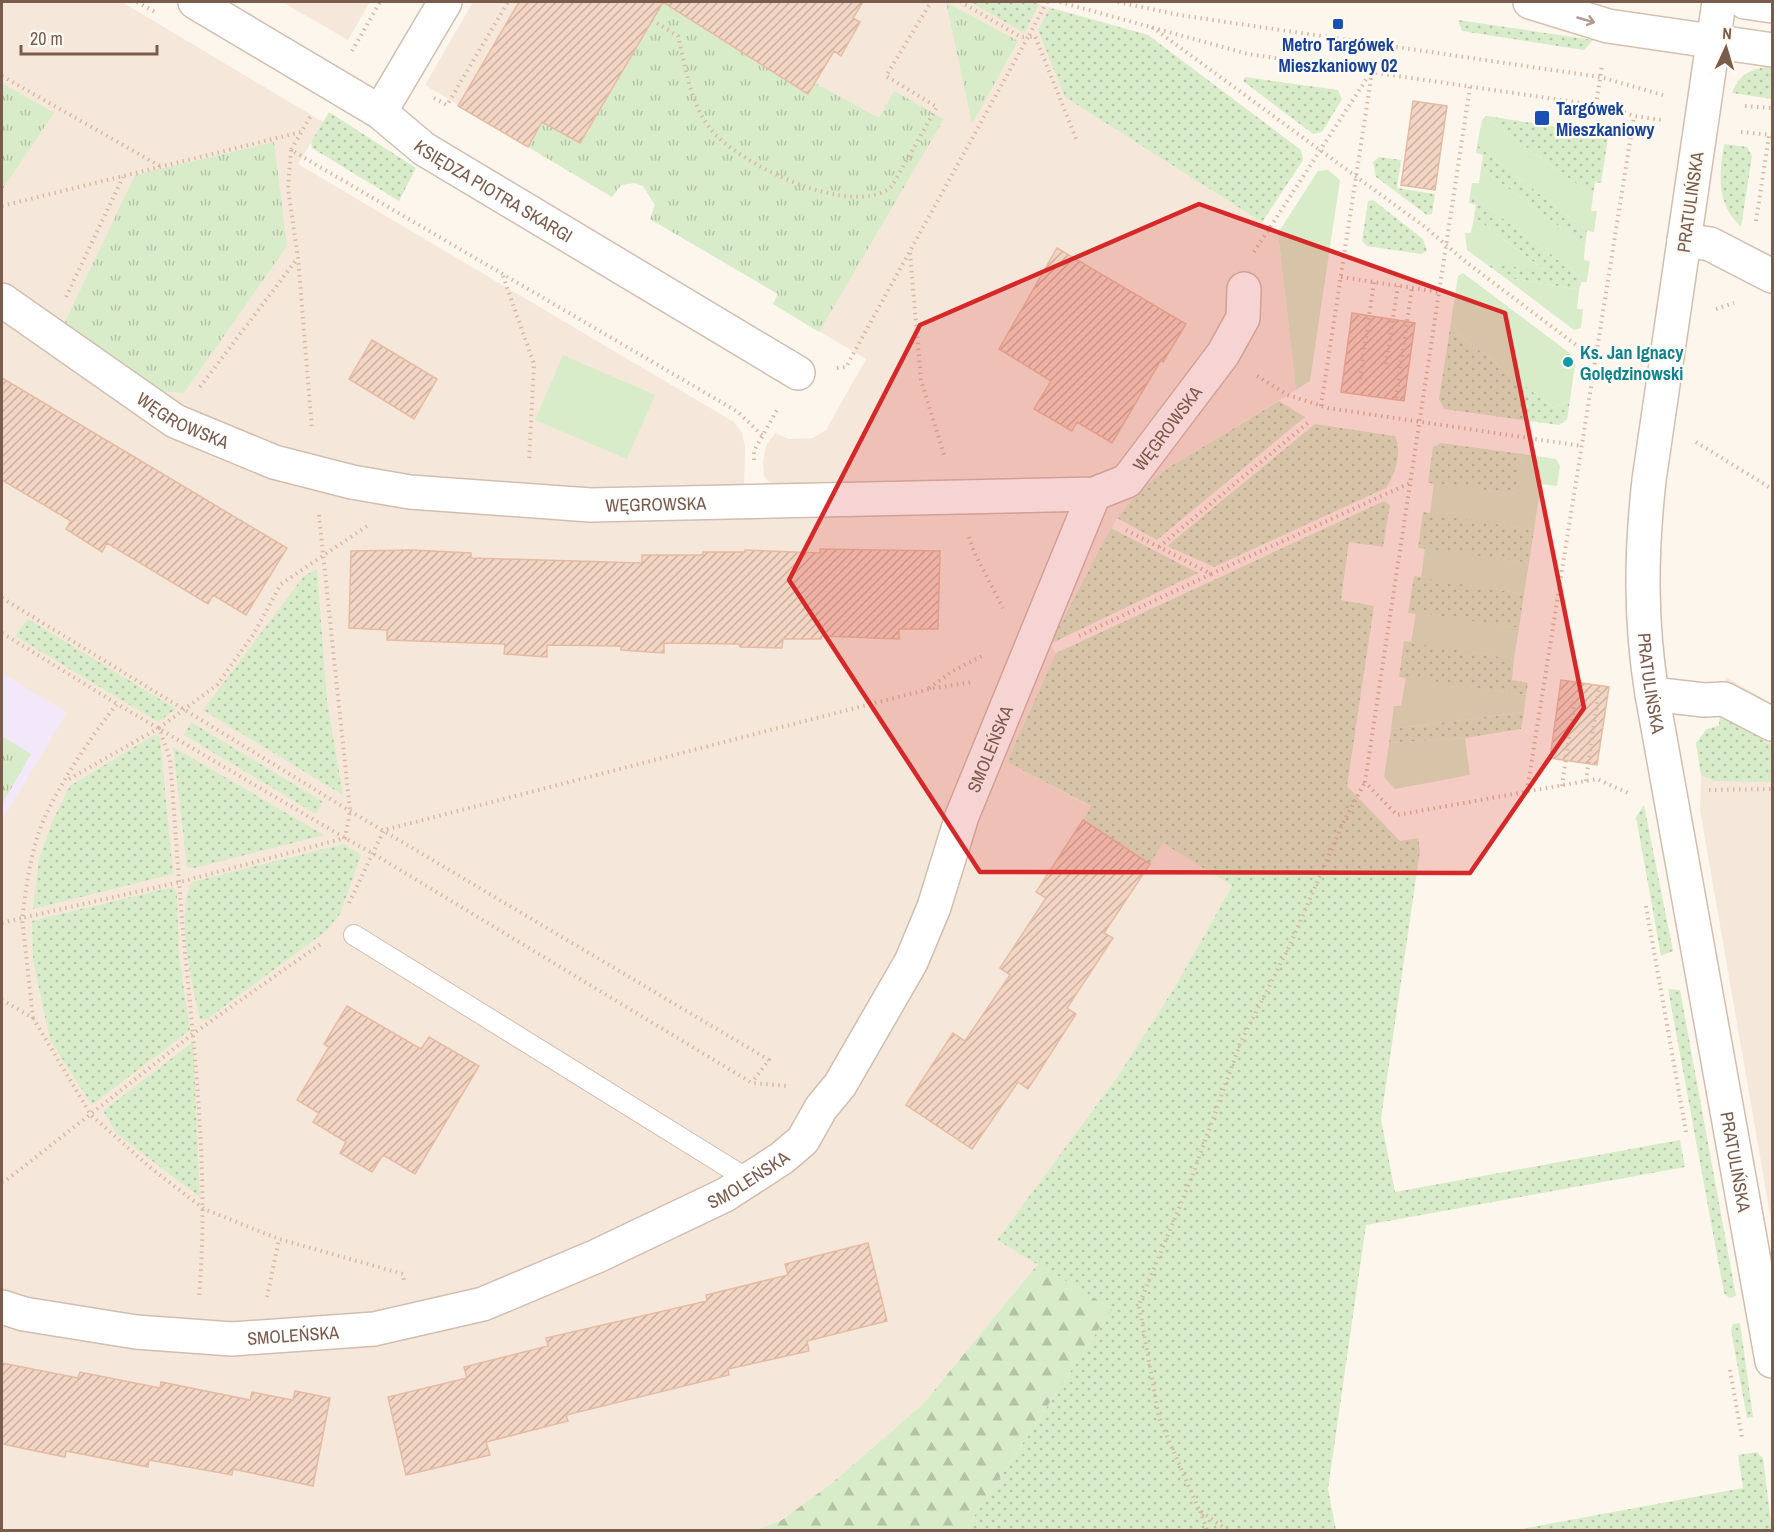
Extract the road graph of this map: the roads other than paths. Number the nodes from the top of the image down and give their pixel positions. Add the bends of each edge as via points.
1 (195, 2) edge
2 (445, 2) edge
3 (1530, 2) edge
4 (1719, 2) edge
5 (1745, 2) edge
6 (1773, 6) edge
7 (1713, 41) junction
8 (1773, 50) edge
9 (380, 112) junction
10 (1684, 240) junction
11 (1761, 270) edge
12 (1244, 289) dead end
13 (2, 300) edge
14 (798, 373) road end
15 (1088, 506) junction
16 (1652, 694) junction
17 (1773, 724) edge
18 (354, 935) dead end
19 (748, 1180) junction
20 (2, 1307) edge
21 (1773, 1361) edge

1 - 9 street, KSIĘDZA PIOTRA SKARGI
2 - 9 street
3 -> 7 street via 1608,26
4 - 7 street, PRATULIŃSKA
5 - 6 street
7 - 8 street
7 - 10 street, PRATULIŃSKA
9 - 14 street, KSIĘDZA PIOTRA SKARGI via 424,149
10 - 11 street via 1710,244
10 - 16 street, PRATULIŃSKA via 1643,541 1642,622
12 - 15 street, WĘGROWSKA via 1243,318 1223,354 1127,481
13 - 15 street, WĘGROWSKA via 174,421 316,475 410,492 590,505
15 - 19 street, SMOLEŃSKA via 962,816 934,907 911,962 840,1085 803,1140
16 - 17 street via 1724,699
16 - 21 street, PRATULIŃSKA
18 - 19 lane
19 - 20 street, SMOLEŃSKA via 597,1256 483,1304 374,1329 232,1339 196,1337 136,1332

